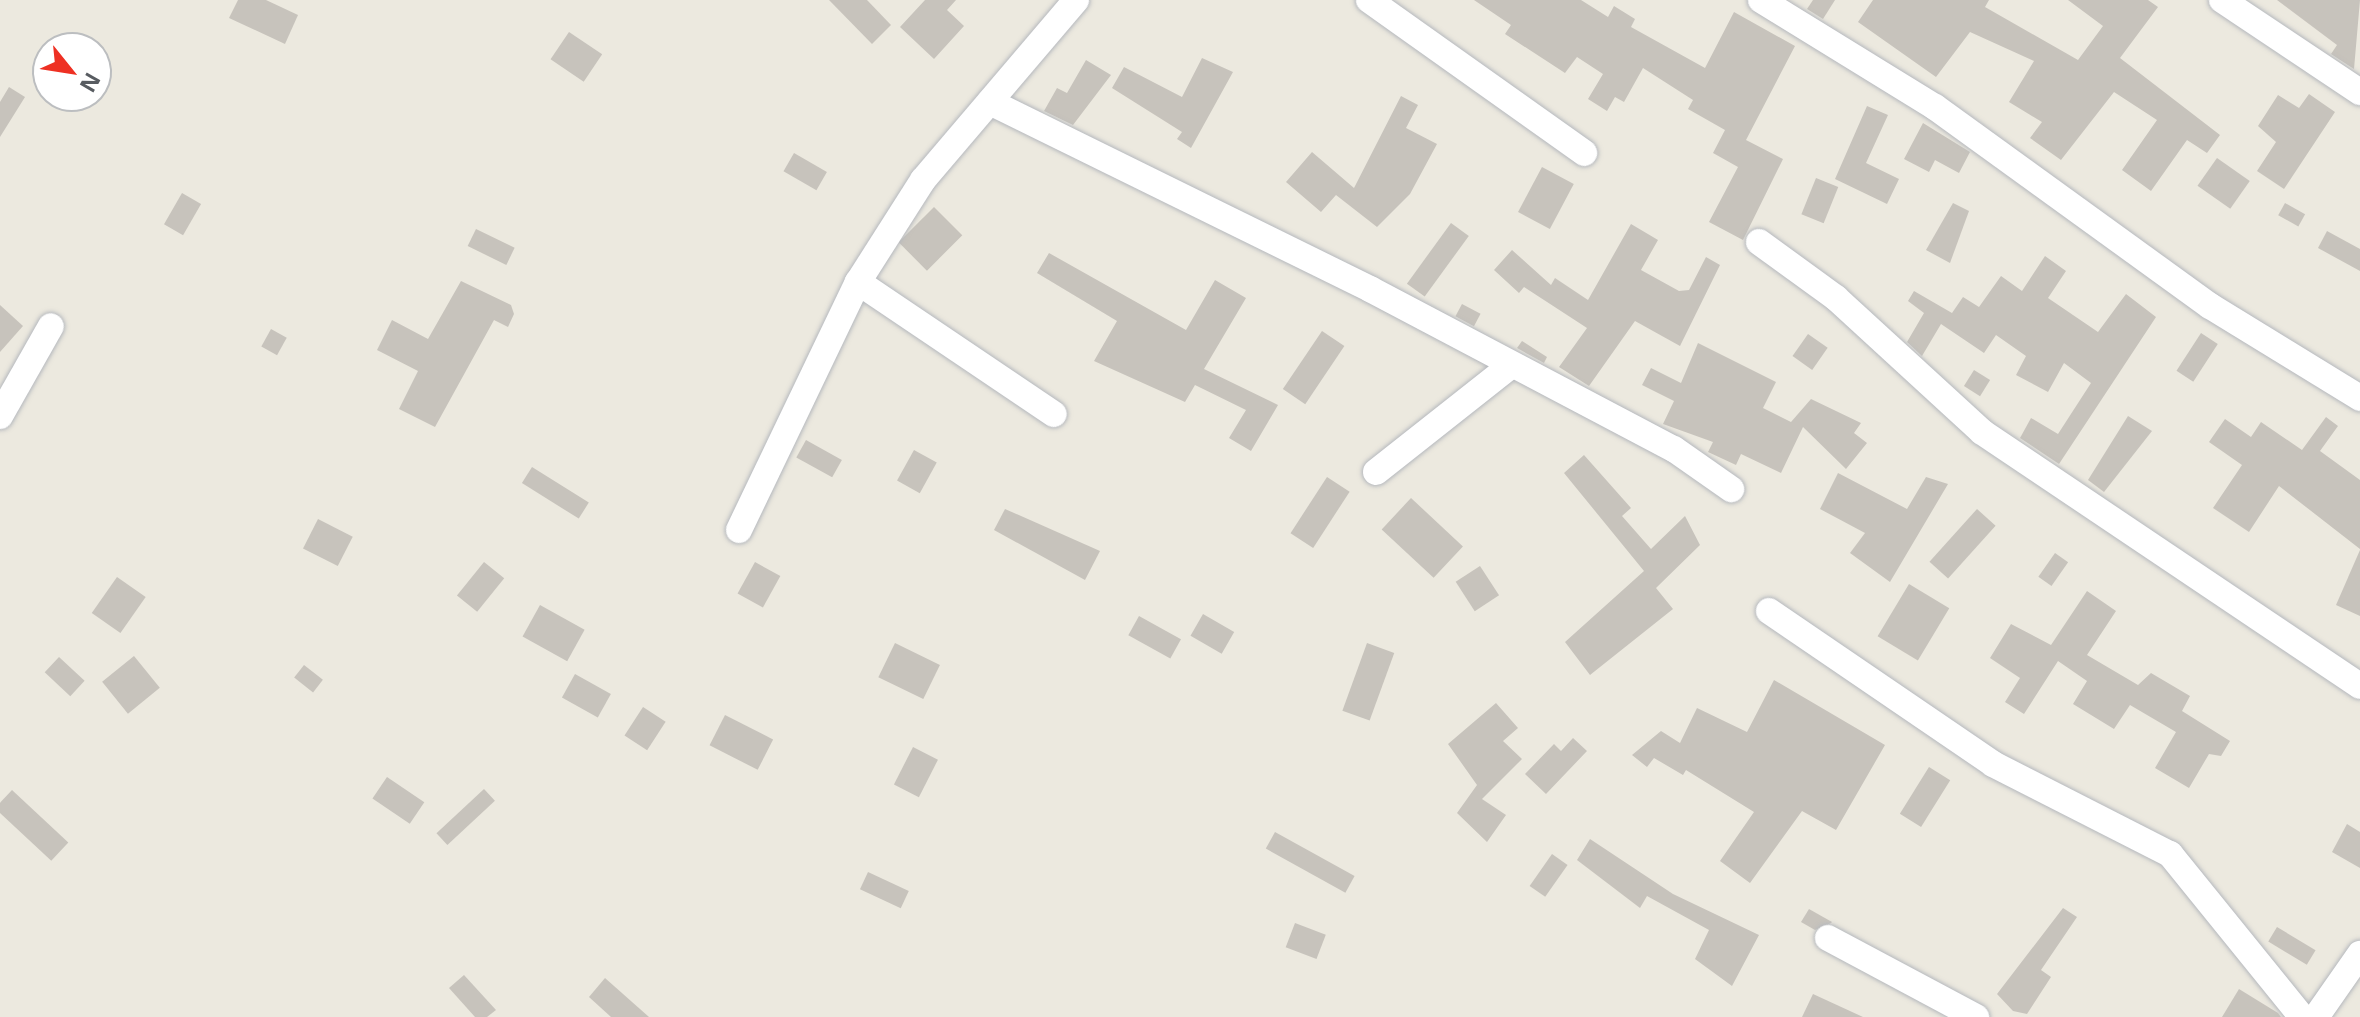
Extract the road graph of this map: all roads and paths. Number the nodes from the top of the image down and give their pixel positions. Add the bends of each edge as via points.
1 (1076, 0) edge
2 (1369, 0) edge
3 (1761, 0) edge
4 (2222, 0) edge
5 (2360, 92) edge
6 (990, 102) junction
7 (1584, 153) dead end
8 (1759, 242) dead end
9 (858, 282) junction
10 (51, 326) dead end
11 (1510, 366) junction
12 (2360, 398) edge
13 (1054, 414) dead end
14 (0, 416) edge
15 (1376, 472) dead end
16 (1731, 489) dead end
17 (739, 530) dead end
18 (1769, 611) dead end
19 (2360, 686) edge
20 (1828, 938) dead end
21 (2360, 954) edge
22 (1976, 1017) edge
23 (2302, 1017) edge
24 (2316, 1017) edge

1 - 6 street
2 - 7 street
3 - 12 street via 1935,107 2210,306
4 - 5 street
6 - 9 street via 923,180
6 - 11 street
8 - 19 street via 1836,298 1982,432
9 - 13 street
9 - 17 street
10 - 14 street
11 - 15 street
11 - 16 street via 1674,449
18 - 23 street via 1993,764 2170,854
20 - 22 street
21 - 24 street

